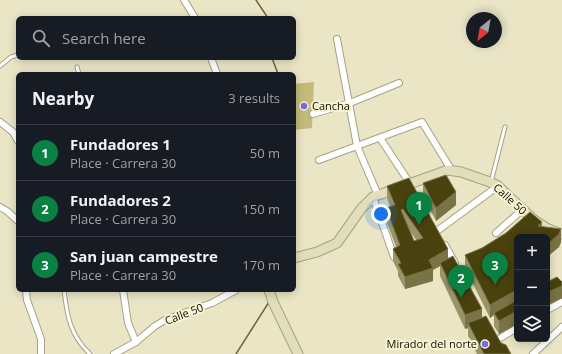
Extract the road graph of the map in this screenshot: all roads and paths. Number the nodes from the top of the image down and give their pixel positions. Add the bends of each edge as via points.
1 (187, 1) edge
2 (194, 16) edge
3 (337, 39) dead end
4 (16, 56) edge
5 (211, 60) edge
6 (0, 66) edge
7 (77, 67) dead end
8 (78, 72) edge
9 (214, 72) edge
10 (399, 83) dead end
11 (350, 103) junction
12 (313, 114) dead end
13 (0, 122) edge
14 (505, 127) dead end
15 (16, 137) edge
16 (380, 138) junction
17 (358, 146) junction
18 (319, 160) dead end
19 (452, 171) junction
20 (410, 183) junction
21 (494, 184) junction
22 (415, 193) edge
23 (375, 196) junction
24 (0, 207) edge
25 (522, 210) junction
26 (16, 219) edge
27 (433, 224) edge
28 (437, 231) junction
29 (496, 234) dead end
30 (562, 234) edge
31 (296, 257) edge
32 (394, 257) edge
33 (459, 270) edge
34 (26, 292) edge
35 (64, 292) edge
36 (123, 292) edge
37 (232, 292) edge
38 (270, 292) edge
39 (562, 302) edge
40 (550, 308) edge
41 (562, 327) edge
42 (514, 330) edge
43 (497, 340) edge
44 (136, 342) junction
45 (41, 354) edge
46 (90, 354) edge
47 (114, 354) edge
48 (298, 354) edge
49 (533, 354) edge

1 - 2 street
3 - 11 street
4 - 6 lane
5 - 9 street
7 - 8 lane
10 - 11 street
11 - 12 street
11 - 17 street
13 - 15 street
14 - 21 lane
16 - 17 street
16 - 19 street via 422,122
16 - 20 street
17 - 18 street
17 - 23 street
19 - 20 street, Calle 50 via 440,171
19 - 21 street, Calle 50
20 - 22 street
20 - 23 street, Calle 50
21 - 25 street, Calle 50
21 - 28 street
23 - 31 street, Calle 50 via 361,209 338,243
23 - 32 street
24 - 26 street
25 - 29 street
25 - 30 street, Calle 50 via 548,229
27 - 28 street
28 - 33 street via 452,265
34 - 45 street via 41,339
35 - 46 lane via 71,328 79,343
36 - 44 street via 128,323
37 - 44 street, Calle 50 via 212,303 165,320
38 - 48 street
39 - 40 street
41 - 49 street
42 - 43 street
44 - 47 street, Calle 50

